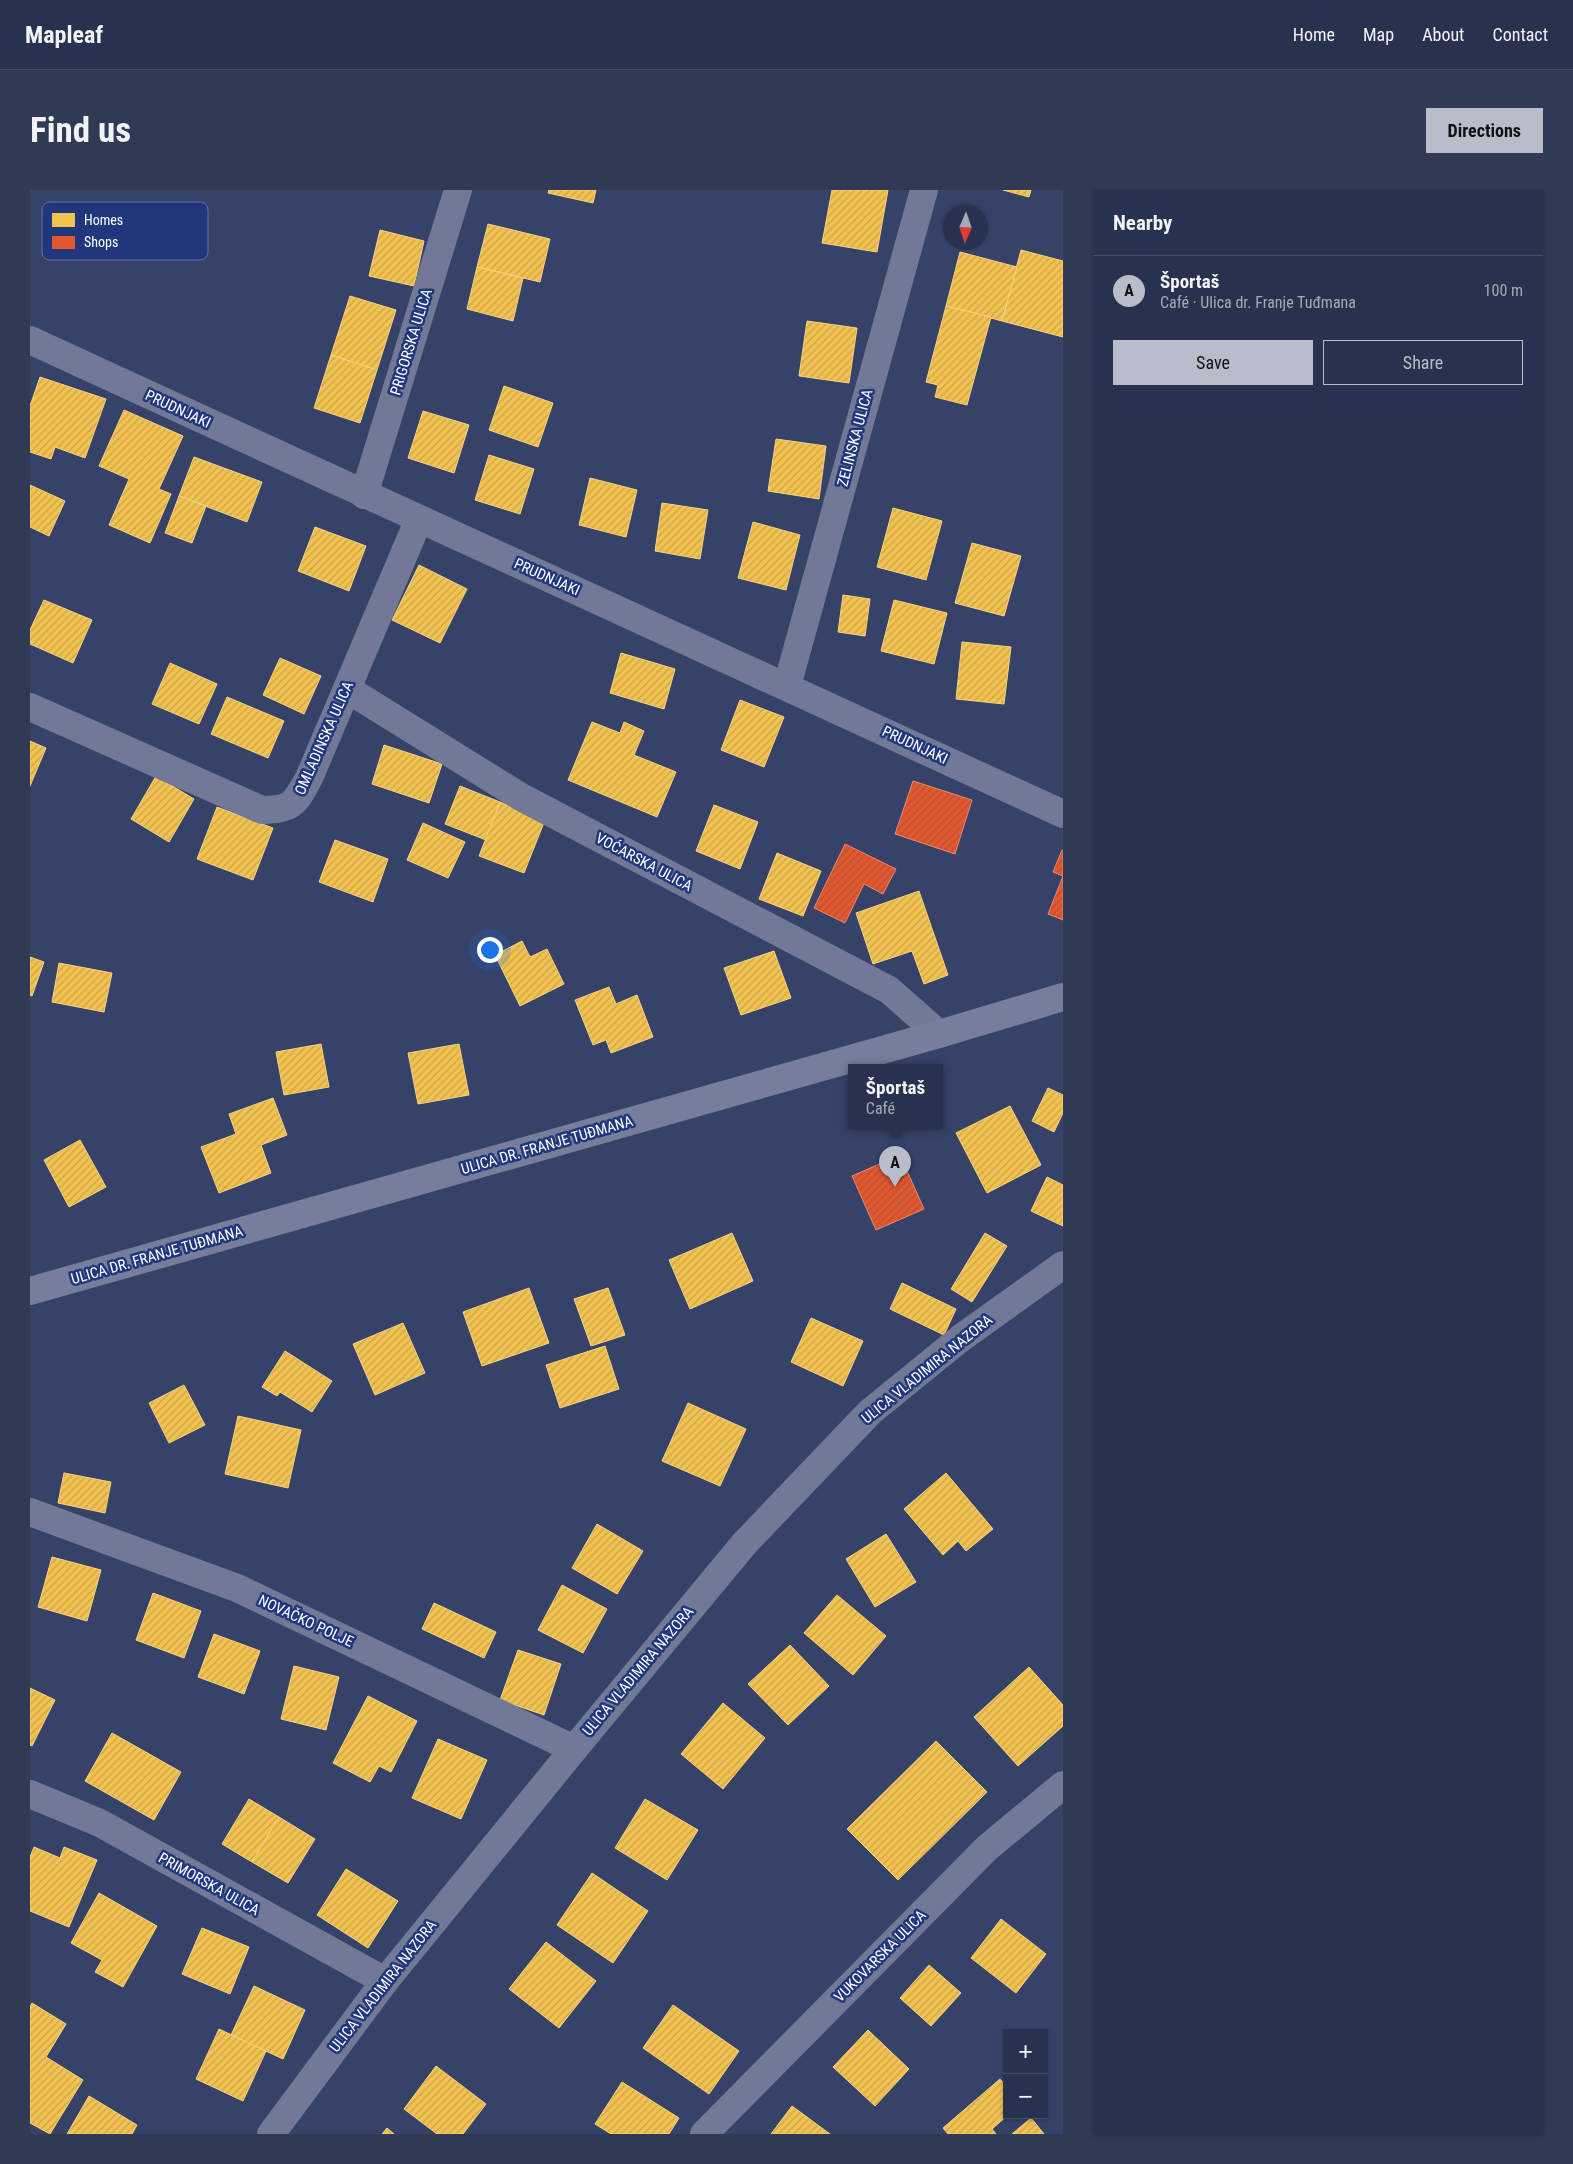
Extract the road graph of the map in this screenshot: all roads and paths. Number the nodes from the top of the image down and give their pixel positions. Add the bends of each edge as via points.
1 (458, 190) edge
2 (924, 190) edge
3 (30, 340) edge
4 (364, 495) junction
5 (419, 519) junction
6 (787, 686) junction
7 (347, 689) junction
8 (30, 707) edge
9 (1063, 814) edge
10 (1063, 997) edge
11 (939, 1034) junction
12 (1063, 1265) edge
13 (30, 1291) edge
14 (30, 1512) edge
15 (574, 1748) junction
16 (1063, 1785) edge
17 (30, 1794) edge
18 (385, 1981) junction
19 (271, 2134) edge
20 (704, 2134) edge

1 - 4 street, PRIGORSKA ULICA
2 - 6 street, ZELINSKA ULICA
3 - 4 street, PRUDNJAKI
4 - 5 street, PRUDNJAKI
5 - 6 street, PRUDNJAKI
5 - 7 street, OMLADINSKA ULICA
6 - 9 street, PRUDNJAKI
7 - 8 street, OMLADINSKA ULICA via 296,802 280,810 262,810
7 - 11 street, VOĆARSKA ULICA via 521,797 890,990
10 - 11 main road, ULICA DR. FRANJE TUĐMANA
11 - 13 main road, ULICA DR. FRANJE TUĐMANA
12 - 15 street, ULICA VLADIMIRA NAZORA via 962,1338 870,1412 744,1544
14 - 15 street, NOVAČKO POLJE via 237,1588
15 - 18 street, ULICA VLADIMIRA NAZORA
16 - 20 street, VUKOVARSKA ULICA via 987,1848
17 - 18 street, PRIMORSKA ULICA via 100,1823
18 - 19 street, ULICA VLADIMIRA NAZORA

